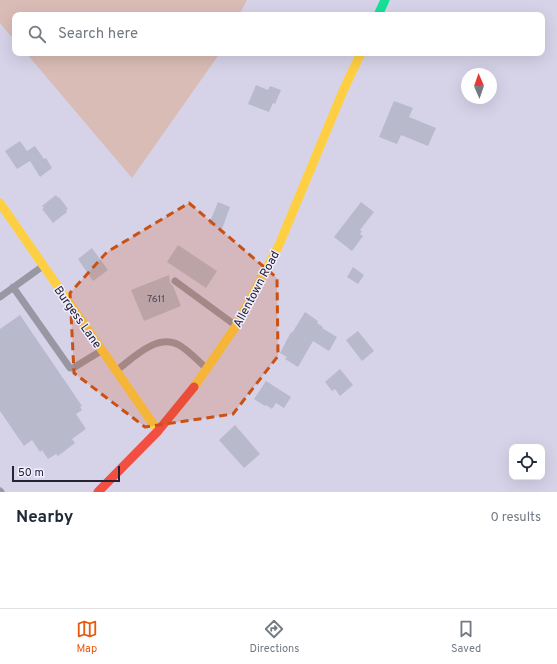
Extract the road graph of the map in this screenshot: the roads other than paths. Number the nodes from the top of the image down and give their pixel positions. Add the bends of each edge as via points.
1 (385, 0) edge
2 (379, 12) edge
3 (360, 56) edge
4 (0, 203) edge
5 (43, 266) junction
6 (175, 281) dead end
7 (13, 287) junction
8 (0, 297) edge
9 (236, 326) junction
10 (101, 351) junction
11 (207, 369) junction
12 (116, 371) junction
13 (158, 430) junction
14 (98, 492) edge

1 - 2 main road
3 - 9 main road, Allentown Road via 279,245
4 - 5 main road, Burgess Lane
5 - 7 lane
5 - 10 main road, Burgess Lane
6 - 9 lane
7 - 8 lane
7 - 10 lane via 70,368
9 - 11 main road, Allentown Road
10 - 12 main road, Burgess Lane
11 - 12 lane via 179,345 167,341 145,349
11 - 13 main road, Allentown Road
12 - 13 main road, Burgess Lane
13 - 14 main road, Allentown Road

